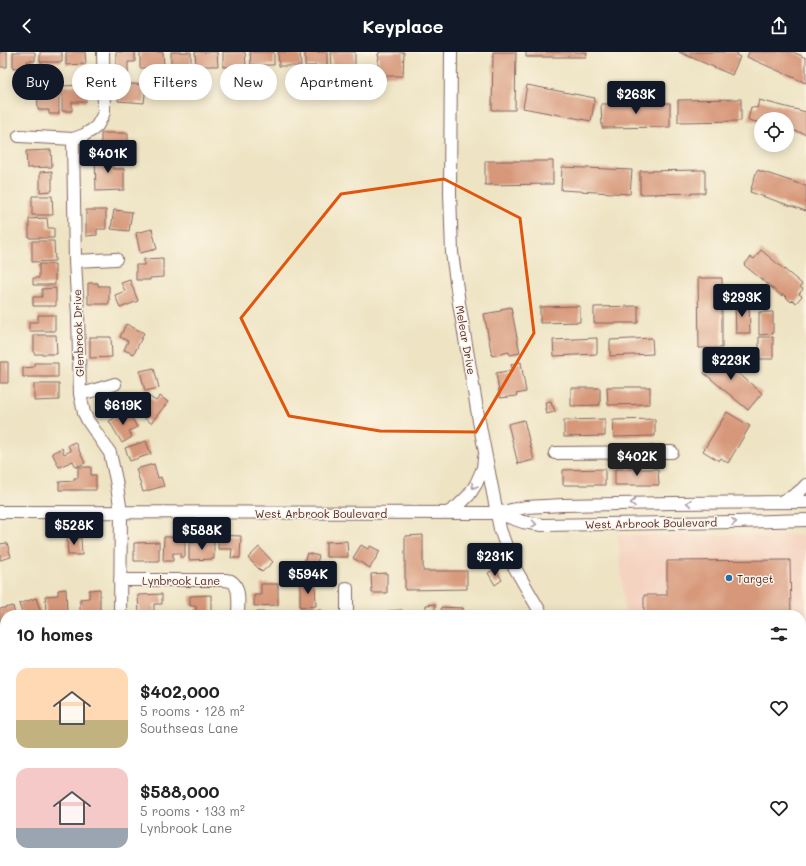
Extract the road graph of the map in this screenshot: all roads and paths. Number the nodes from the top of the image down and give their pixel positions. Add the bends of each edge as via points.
1 (103, 52) edge
2 (451, 52) edge
3 (19, 136) dead end
4 (73, 139) junction
5 (116, 259) dead end
6 (75, 261) junction
7 (115, 384) dead end
8 (80, 394) junction
9 (485, 451) junction
10 (672, 452) dead end
11 (555, 453) dead end
12 (806, 485) edge
13 (780, 502) junction
14 (806, 502) edge
15 (0, 512) edge
16 (121, 512) junction
17 (448, 513) junction
18 (497, 513) junction
19 (806, 520) edge
20 (120, 580) junction
21 (347, 588) dead end
22 (120, 610) edge
23 (238, 610) edge
24 (346, 610) edge
25 (539, 610) edge

1 - 4 street via 104,112 97,126
2 - 9 street, Melear Drive via 452,253
3 - 4 street
4 - 6 street, Glenbrook Drive
5 - 6 street
6 - 8 street, Glenbrook Drive
7 - 8 street
8 - 16 street, Glenbrook Drive via 88,421 110,453
9 -> 17 street via 483,468 476,484 469,495
9 - 18 street, Melear Drive
10 - 11 street
12 - 13 street via 796,494
13 - 14 street, West Arbrook Boulevard
13 -> 18 street, West Arbrook Boulevard via 533,506
15 - 16 street, West Arbrook Boulevard
16 - 17 street, West Arbrook Boulevard
16 - 20 street, Glenbrook Drive
17 - 18 street, West Arbrook Boulevard
18 -> 19 street, West Arbrook Boulevard via 542,525
18 - 25 street, Melear Drive via 512,563
20 - 22 street, Glenbrook Drive
20 - 23 street, Lynbrook Lane via 231,581 238,594
21 - 24 street

